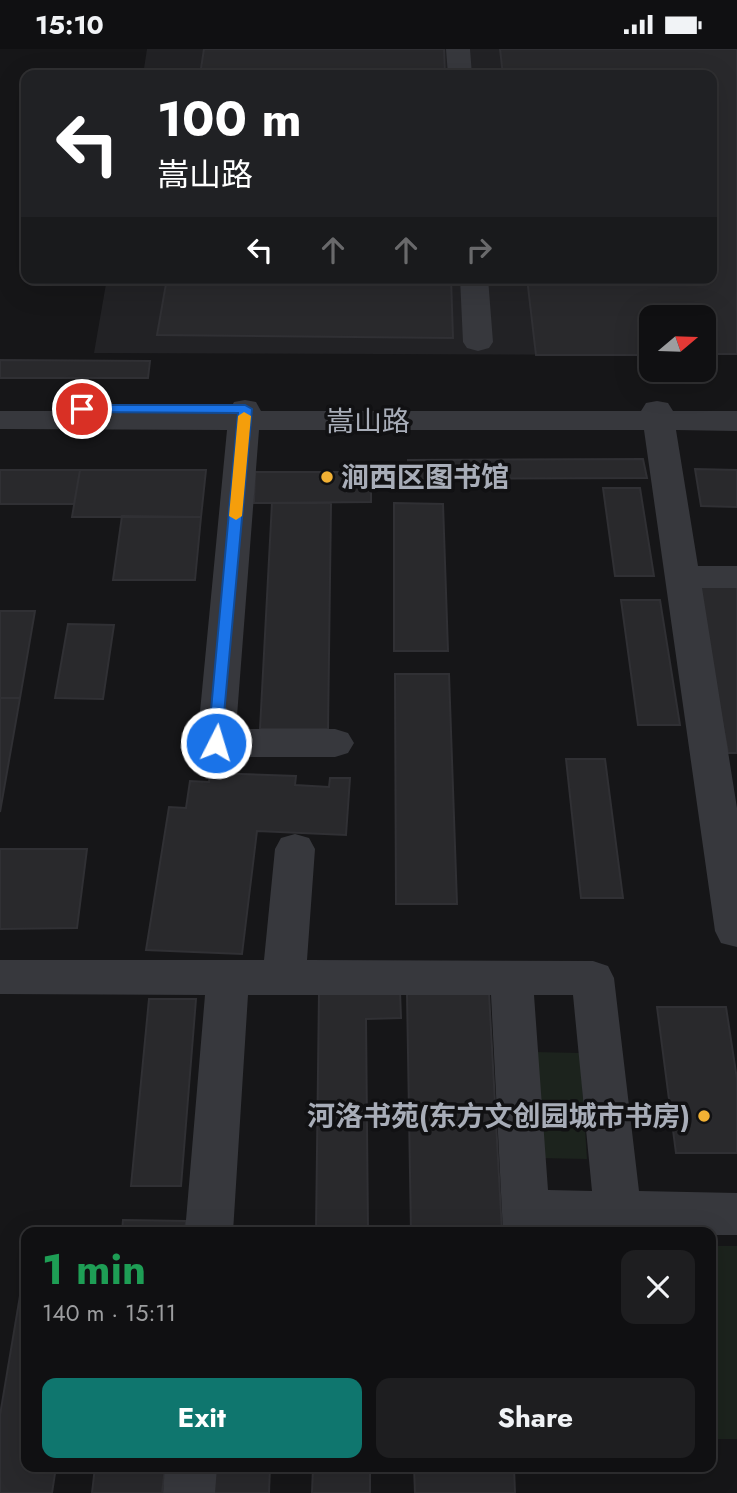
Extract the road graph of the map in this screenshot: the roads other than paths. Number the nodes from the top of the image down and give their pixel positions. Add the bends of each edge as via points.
1 (458, 49) edge
2 (460, 70) edge
3 (474, 284) edge
4 (478, 342) dead end
5 (0, 409) edge
6 (737, 410) edge
7 (245, 415) junction
8 (658, 416) junction
9 (0, 420) edge
10 (737, 421) edge
11 (682, 577) junction
12 (737, 577) edge
13 (335, 743) dead end
14 (295, 849) dead end
15 (736, 931) edge
16 (0, 977) edge
17 (228, 977) junction
18 (284, 977) junction
19 (511, 978) junction
20 (737, 1214) edge
21 (527, 1222) edge
22 (619, 1222) edge
23 (209, 1227) edge
24 (191, 1472) edge
25 (189, 1493) edge

1 - 2 street
3 - 4 street
5 - 7 street, 嵩山路
6 - 8 street, 嵩山路
7 - 8 street, 嵩山路
7 - 9 street, 嵩山路
7 - 13 street via 216,743
8 - 10 street, 嵩山路
8 - 11 street
11 - 12 street
11 - 15 street
14 - 18 street
16 - 17 street
17 - 18 street
17 - 23 street
18 - 19 street
19 - 21 street
19 - 22 street via 593,978
20 - 22 street
21 - 22 street
24 - 25 street

